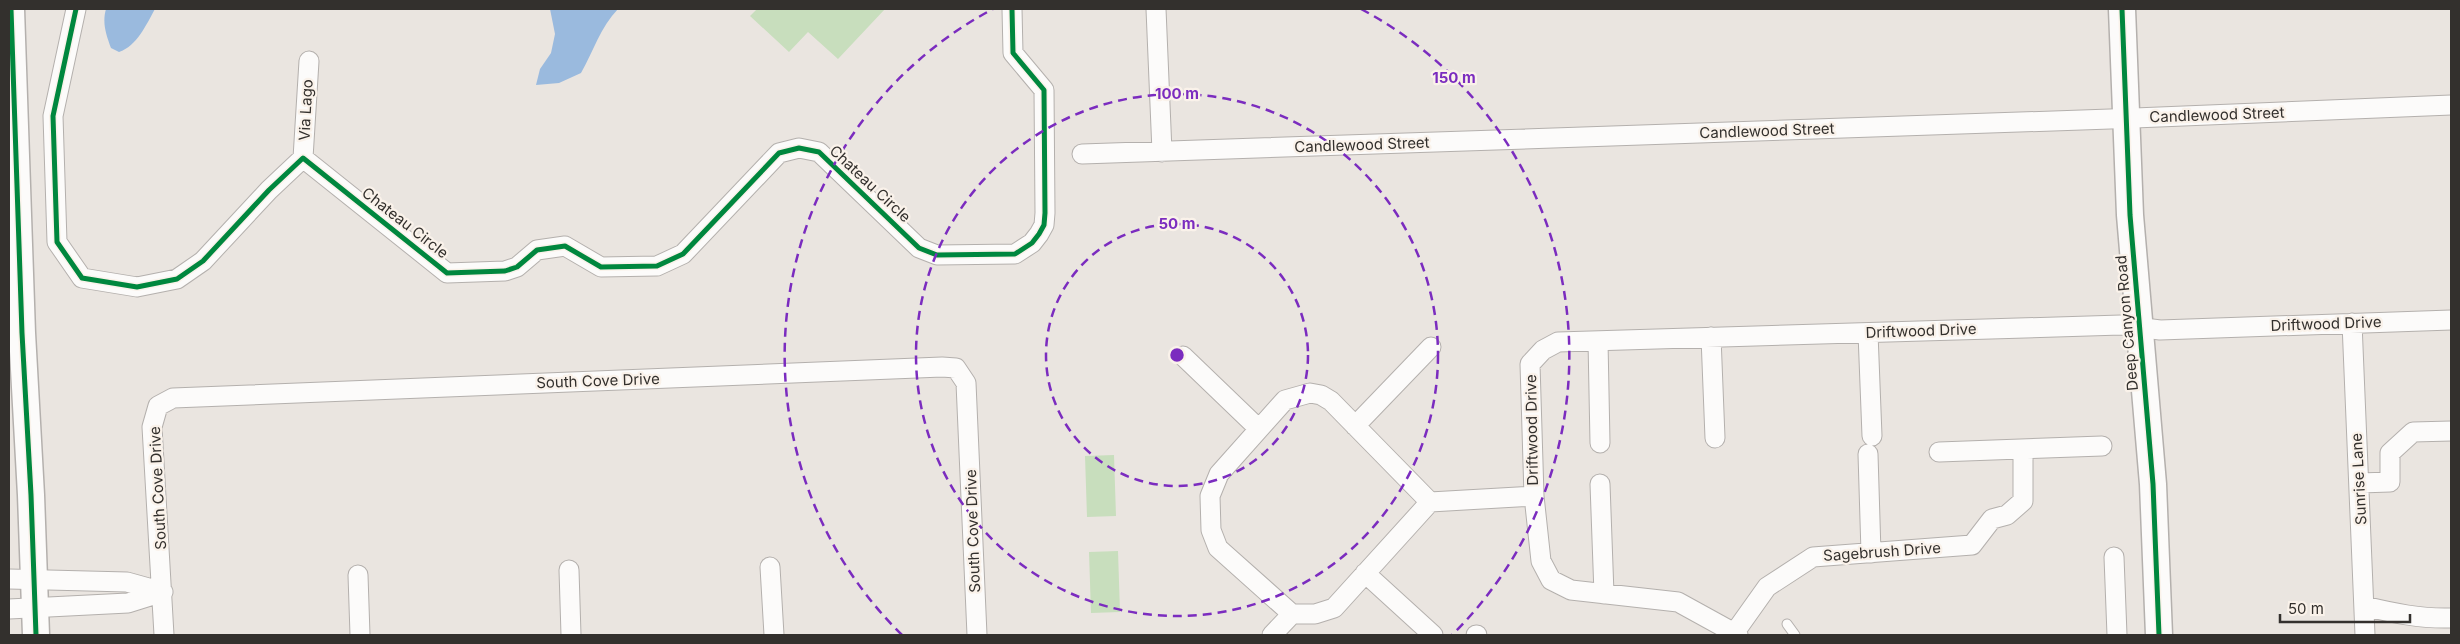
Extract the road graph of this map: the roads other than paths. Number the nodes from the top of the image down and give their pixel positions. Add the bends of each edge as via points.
1 (11, 9) edge
2 (76, 9) edge
3 (1012, 9) edge
4 (1156, 9) edge
5 (2122, 9) edge
6 (308, 61) dead end
7 (2451, 106) edge
8 (2126, 119) junction
9 (1162, 152) junction
10 (1082, 154) dead end
11 (303, 158) junction
12 (2451, 320) edge
13 (2352, 323) junction
14 (2140, 327) junction
15 (1868, 333) junction
16 (1711, 337) junction
17 (1598, 341) junction
18 (1431, 348) dead end
19 (1183, 356) dead end
20 (1354, 426) junction
21 (1259, 429) junction
22 (2451, 431) edge
23 (1872, 436) dead end
24 (1715, 438) dead end
25 (1600, 443) dead end
26 (2102, 446) dead end
27 (2023, 449) junction
28 (1939, 452) dead end
29 (1868, 454) dead end
30 (2360, 483) junction
31 (1600, 484) dead end
32 (1534, 496) junction
33 (1430, 502) junction
34 (1871, 553) junction
35 (2114, 557) dead end
36 (770, 567) dead end
37 (569, 570) dead end
38 (1365, 573) junction
39 (358, 575) dead end
40 (9, 579) edge
41 (35, 581) junction
42 (163, 592) junction
43 (1604, 594) junction
44 (35, 606) junction
45 (2364, 606) junction
46 (9, 609) edge
47 (1292, 614) junction
48 (2451, 618) edge
49 (1787, 624) dead end
50 (1736, 634) edge
51 (36, 635) edge
52 (164, 635) edge
53 (360, 635) edge
54 (571, 635) edge
55 (774, 635) edge
56 (977, 635) edge
57 (1272, 635) edge
58 (1433, 635) edge
59 (1795, 635) edge
60 (2116, 635) edge
61 (2159, 635) edge
62 (2365, 635) edge

1 - 41 street via 22,333
2 - 11 street via 54,116 57,242 82,278 137,287 177,279 203,261
3 - 11 street, Chateau Circle via 1013,53 1044,90 1045,213 1039,234 1015,254 937,256 928,253 819,152 799,148 779,153 683,254 672,261 657,266 601,267 565,246 537,250 517,267 505,271 447,272
4 - 9 street
5 - 8 street, Deep Canyon Road
6 - 11 street, Via Lago
7 - 8 street, Candlewood Street
8 - 9 street, Candlewood Street
8 - 14 street, Deep Canyon Road
9 - 10 street, Candlewood Street
12 - 13 street, Driftwood Drive
13 - 14 street, Driftwood Drive via 2160,330
13 - 30 street, Sunrise Lane
14 - 15 street, Driftwood Drive
14 - 61 street, Deep Canyon Road via 2153,484
15 - 16 street, Driftwood Drive
15 - 23 street
16 - 17 street, Driftwood Drive
16 - 24 street
17 - 25 street
17 - 32 street, Driftwood Drive via 1558,342 1543,350 1530,364
18 - 20 street
19 - 21 street
20 - 21 street via 1331,401 1310,394 1285,400
20 - 33 street
21 - 47 street via 1213,484 1209,509 1211,530 1218,548
22 - 30 street via 2413,432 2390,452 2390,482
26 - 27 street
27 - 28 street
27 - 34 street, Sagebrush Drive via 2023,501 2007,515 1992,519 1972,545
29 - 34 street
30 - 45 street, Sunrise Lane
31 - 43 street
32 - 33 street, Driftwood Drive
32 - 43 street, Driftwood Drive via 1541,561 1551,580 1571,590
33 - 38 street
34 - 50 street, Sagebrush Drive via 1813,557 1767,587
35 - 60 street
36 - 55 street
37 - 54 street
38 - 47 street via 1334,608 1315,614
38 - 58 street
39 - 53 street
40 - 41 street
41 - 42 street via 127,582
41 - 44 street
42 - 44 street via 128,604
42 - 52 street
42 - 56 street, South Cove Drive via 152,427 158,406 173,398 942,367 956,368 966,382
43 - 50 street via 1678,602
44 - 46 street
44 - 51 street
45 - 48 street via 2403,615
45 - 62 street, Sunrise Lane
47 - 57 street
49 - 59 lane

